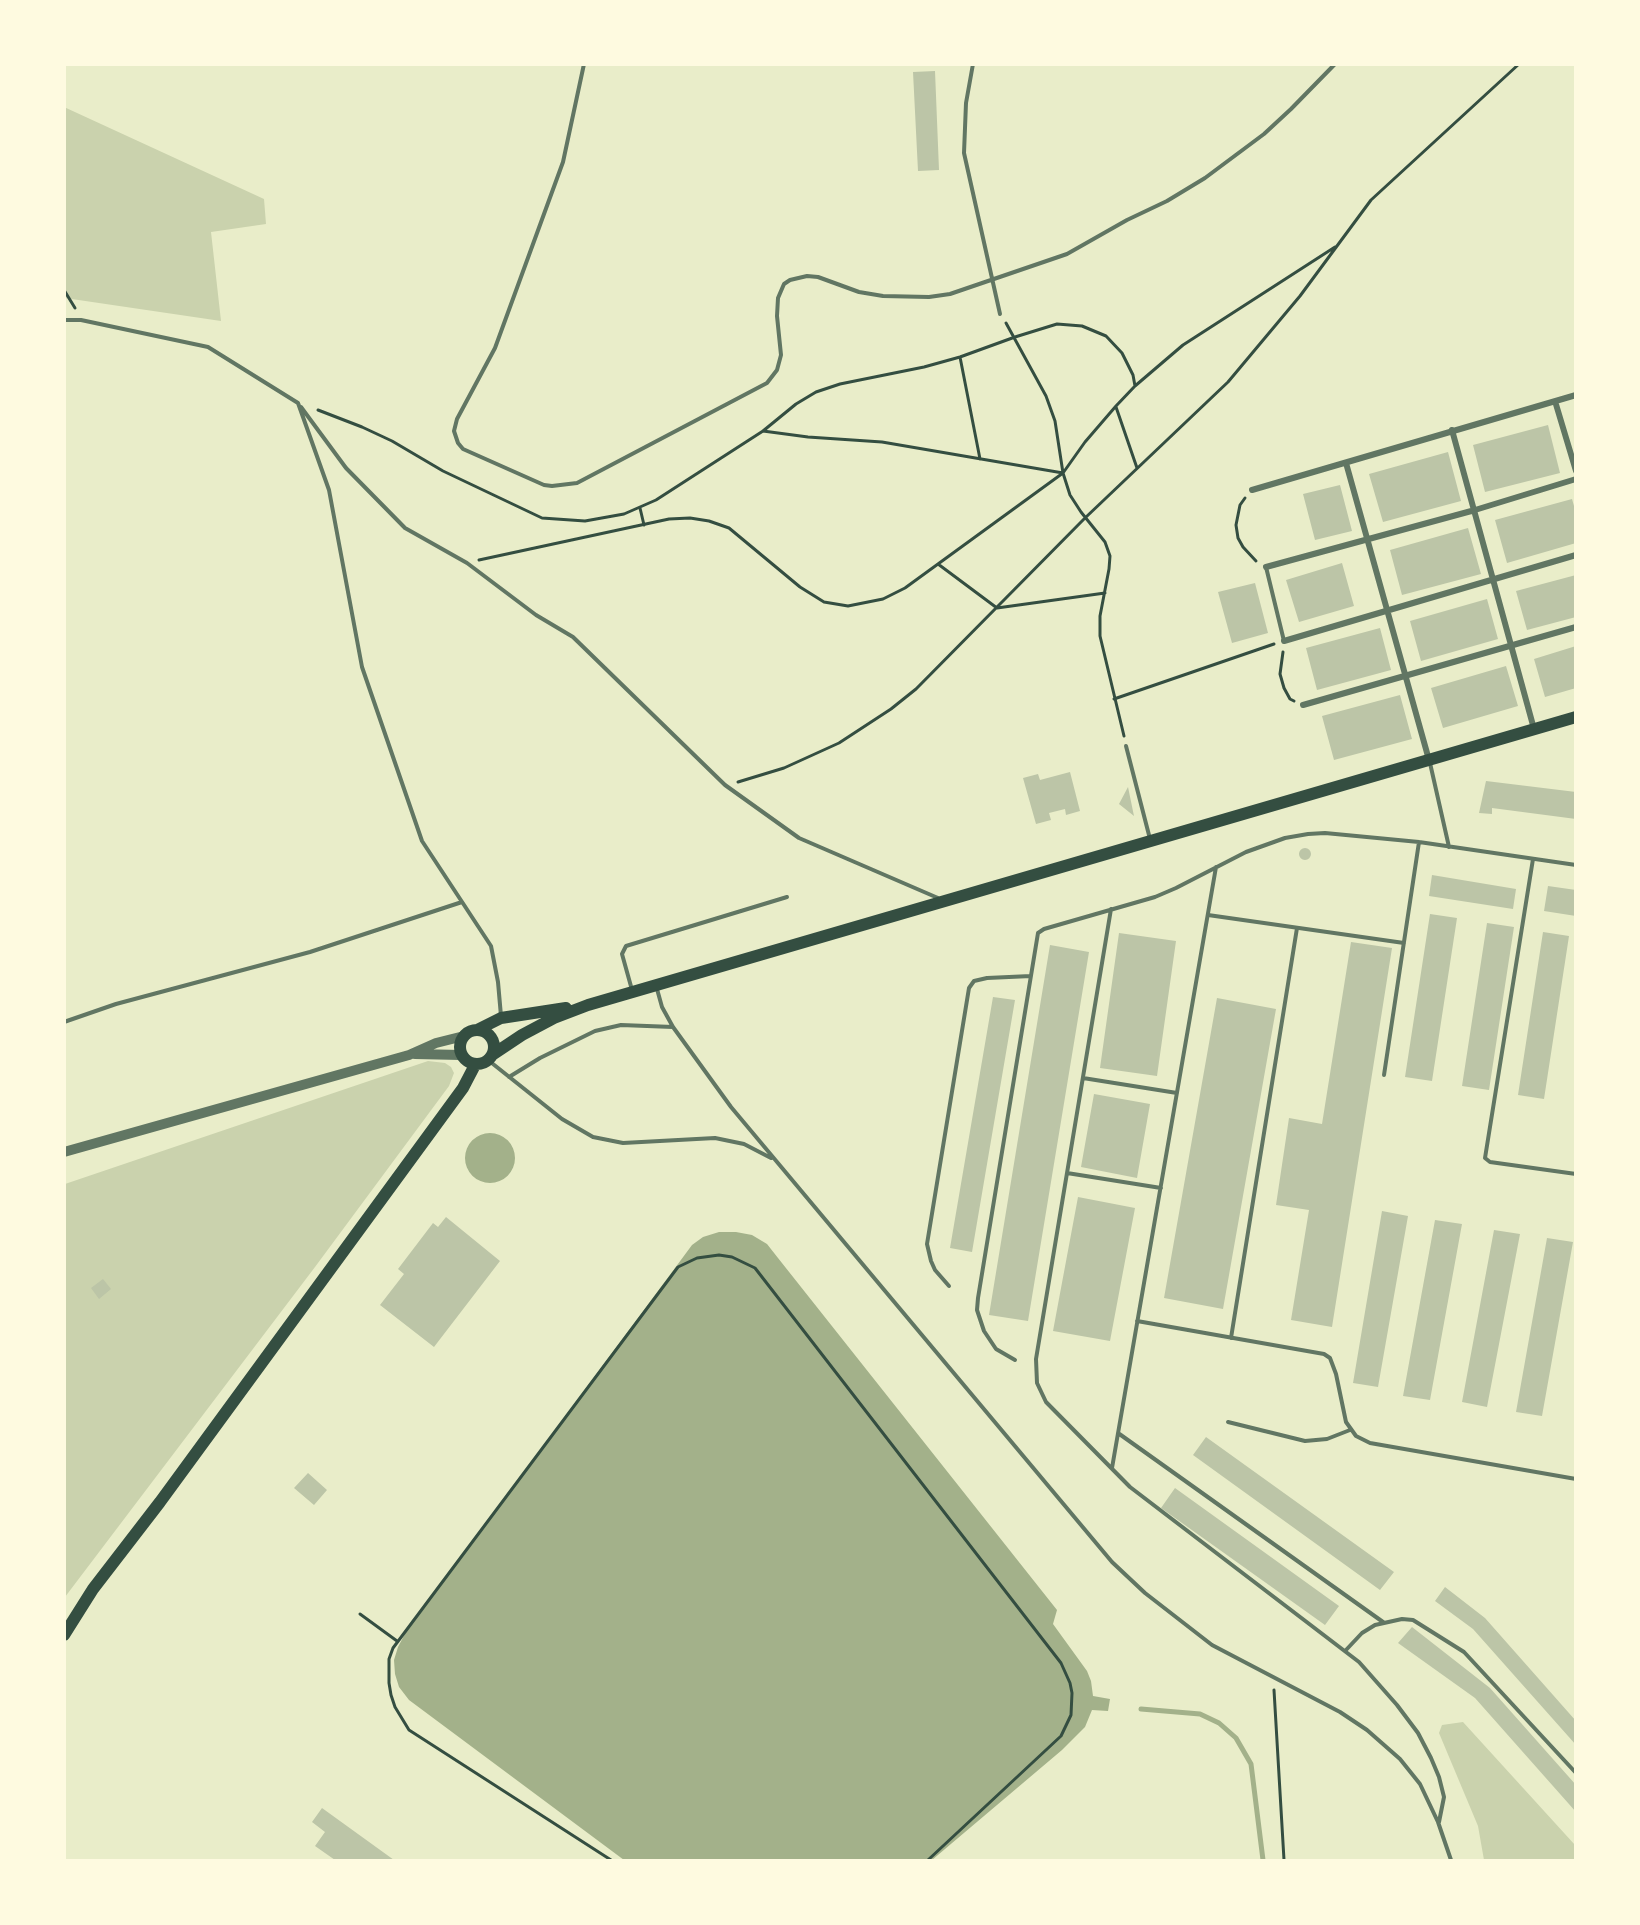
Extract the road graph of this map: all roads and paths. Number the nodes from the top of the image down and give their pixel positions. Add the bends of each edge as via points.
1 (584, 64) edge
2 (973, 64) edge
3 (1335, 64) edge
4 (1519, 64) edge
5 (1336, 246) junction
6 (992, 280) junction
7 (64, 290) edge
8 (1000, 314) joint
9 (64, 320) edge
10 (81, 320) junction
11 (1015, 337) junction
12 (960, 357) junction
13 (1135, 386) junction
14 (1575, 395) edge
15 (1555, 401) junction
16 (298, 403) junction
17 (1116, 406) junction
18 (1452, 430) junction
19 (763, 431) junction
20 (980, 459) junction
21 (1346, 463) junction
22 (1137, 468) junction
23 (1575, 471) edge
24 (1063, 473) junction
25 (1575, 479) edge
26 (1252, 490) joint
27 (640, 508) junction
28 (1475, 510) junction
29 (1085, 518) junction
30 (644, 525) junction
31 (1367, 539) junction
32 (1575, 555) edge
33 (467, 562) junction
34 (938, 564) junction
35 (1266, 567) junction
36 (1493, 579) junction
37 (1105, 594) junction
38 (997, 608) junction
39 (1387, 610) junction
40 (1575, 627) edge
41 (1284, 641) junction
42 (1511, 647) junction
43 (1406, 677) junction
44 (1114, 699) junction
45 (1303, 705) joint
46 (1575, 717) edge
47 (1534, 729) junction
48 (1126, 746) joint
49 (1429, 760) junction
50 (725, 785) junction
51 (1151, 841) junction
52 (1419, 842) junction
53 (1449, 847) junction
54 (1533, 859) junction
55 (1575, 865) edge
56 (1216, 866) junction
57 (787, 897) dead end
58 (944, 901) junction
59 (462, 902) junction
60 (1111, 909) junction
61 (1208, 915) junction
62 (1297, 928) junction
63 (1404, 943) junction
64 (1031, 976) junction
65 (656, 985) junction
66 (633, 992) junction
67 (588, 1005) junction
68 (501, 1018) junction
69 (64, 1022) edge
70 (672, 1027) junction
71 (477, 1030) junction
72 (464, 1036) junction
73 (409, 1055) junction
74 (461, 1055) junction
75 (490, 1058) junction
76 (475, 1065) junction
77 (1384, 1075) dead end
78 (509, 1077) junction
79 (1083, 1078) junction
80 (1177, 1093) junction
81 (64, 1152) edge
82 (776, 1161) junction
83 (1067, 1173) junction
84 (1575, 1174) edge
85 (1161, 1188) junction
86 (949, 1286) dead end
87 (1137, 1321) junction
88 (1231, 1338) junction
89 (1015, 1360) dead end
90 (1228, 1422) dead end
91 (1350, 1430) junction
92 (1118, 1433) junction
93 (1112, 1469) junction
94 (1575, 1479) edge
95 (360, 1614) dead end
96 (1383, 1622) junction
97 (64, 1635) edge
98 (398, 1641) junction
99 (1346, 1650) junction
100 (1272, 1676) junction
101 (1575, 1773) edge
102 (1438, 1822) junction
103 (611, 1860) edge
104 (928, 1860) edge
105 (1284, 1860) edge
106 (1450, 1860) edge

1 - 6 lane via 559,173 495,348 454,425 463,449 544,485 578,483 767,383 777,370 781,355 778,298 790,280 818,277 860,292 908,298 950,294
2 - 6 lane via 966,103 964,153
3 - 6 lane via 1264,134 1187,190 1066,254
4 - 5 path via 1371,200
5 - 13 path via 1183,345
5 - 22 path via 1228,382
6 - 8 lane
7 - 10 path
8 - 11 path
9 - 10 lane
10 - 16 lane via 208,347
11 - 12 path
11 - 13 path via 1057,324 1095,330 1122,353
11 - 24 path via 1049,405 1060,443
12 - 19 path via 816,392
12 - 20 path
13 - 17 path
14 - 15 street
15 - 18 street
15 - 23 street
16 - 27 path via 392,441 443,471 543,518 585,521
16 - 33 lane via 346,468 405,528
16 - 59 lane via 329,490 362,667 422,841
17 - 22 path
17 - 24 path
18 - 21 street
18 - 28 street
19 - 20 path via 882,442
19 - 27 path
20 - 24 path
21 - 26 street
21 - 31 street
22 - 29 path
24 - 29 path via 1070,495
24 - 34 path
25 - 28 street
26 - 35 path via 1240,505 1237,532 1243,547
27 - 30 path
28 - 31 street
28 - 36 street
29 - 37 path via 1105,542 1110,556
29 - 38 path
30 - 33 path
30 - 34 path via 690,518 729,528 800,586 836,605 860,605 883,599
31 - 35 street
31 - 39 street
32 - 36 street
33 - 50 lane via 536,615 573,637
34 - 38 path
35 - 41 lane
36 - 39 street
36 - 42 street
37 - 38 path
37 - 44 path via 1100,636
38 - 50 path via 916,689 866,727 812,756
39 - 41 street
39 - 43 street
40 - 42 street
41 - 44 path
41 - 45 path via 1280,674 1284,688 1290,699
42 - 43 street
42 - 47 street
43 - 45 street
43 - 49 street
44 - 48 path
46 - 47 main road
47 - 49 main road
48 - 51 lane
49 - 51 main road
49 - 53 lane
50 - 58 lane via 799,838
51 - 58 main road
52 - 53 lane
52 - 56 lane via 1308,834 1285,838
52 - 63 lane
53 - 54 lane
54 - 55 lane
54 - 84 lane via 1485,1158 1490,1162
56 - 60 lane via 1155,897
56 - 61 lane
57 - 66 lane via 626,946 621,954
58 - 65 main road
59 - 68 lane via 491,945
59 - 69 lane via 309,952 116,1004
60 - 64 lane via 1041,931 1036,937
60 - 79 lane
61 - 62 lane
61 - 80 lane
62 - 63 lane
62 - 88 lane
63 - 77 lane
64 - 86 lane via 987,978 974,981 969,988 927,1244 930,1261
64 - 89 lane via 977,1310 984,1331 996,1348
65 - 66 main road
65 - 70 lane
66 - 67 main road
67 - 68 main road
67 - 75 main road via 522,1035
68 - 71 main road
70 - 78 lane via 621,1025 595,1031
70 - 82 lane
71 - 72 main road
71 - 75 main road via 493,1042
72 - 73 street
72 - 74 main road
73 - 74 street
73 - 81 street
74 - 76 main road
75 - 76 main road
75 - 78 lane
76 - 97 main road via 463,1088 93,1589
78 - 82 lane via 562,1119 608,1142 716,1138 744,1144
79 - 80 lane
79 - 83 lane
80 - 85 lane
82 - 100 lane via 1112,1562 1212,1645
83 - 85 lane
83 - 93 lane via 1036,1359 1037,1383 1046,1402
85 - 87 lane
87 - 88 lane
87 - 92 lane
88 - 91 lane via 1318,1352 1330,1358
90 - 91 lane via 1305,1441 1327,1439
91 - 94 lane via 1370,1443
92 - 93 lane
92 - 96 lane
93 - 99 lane via 1130,1487
95 - 98 path
96 - 99 lane via 1362,1633
96 - 101 lane via 1413,1620 1464,1652
98 - 103 path via 389,1659 388,1683 395,1707 409,1730
98 - 104 path via 678,1267 708,1256 744,1261 755,1268 1061,1664 1070,1683 1071,1715 1061,1736
99 - 102 lane via 1418,1733 1444,1797
100 - 102 lane via 1340,1712 1400,1759 1420,1784
100 - 105 path
102 - 106 lane

